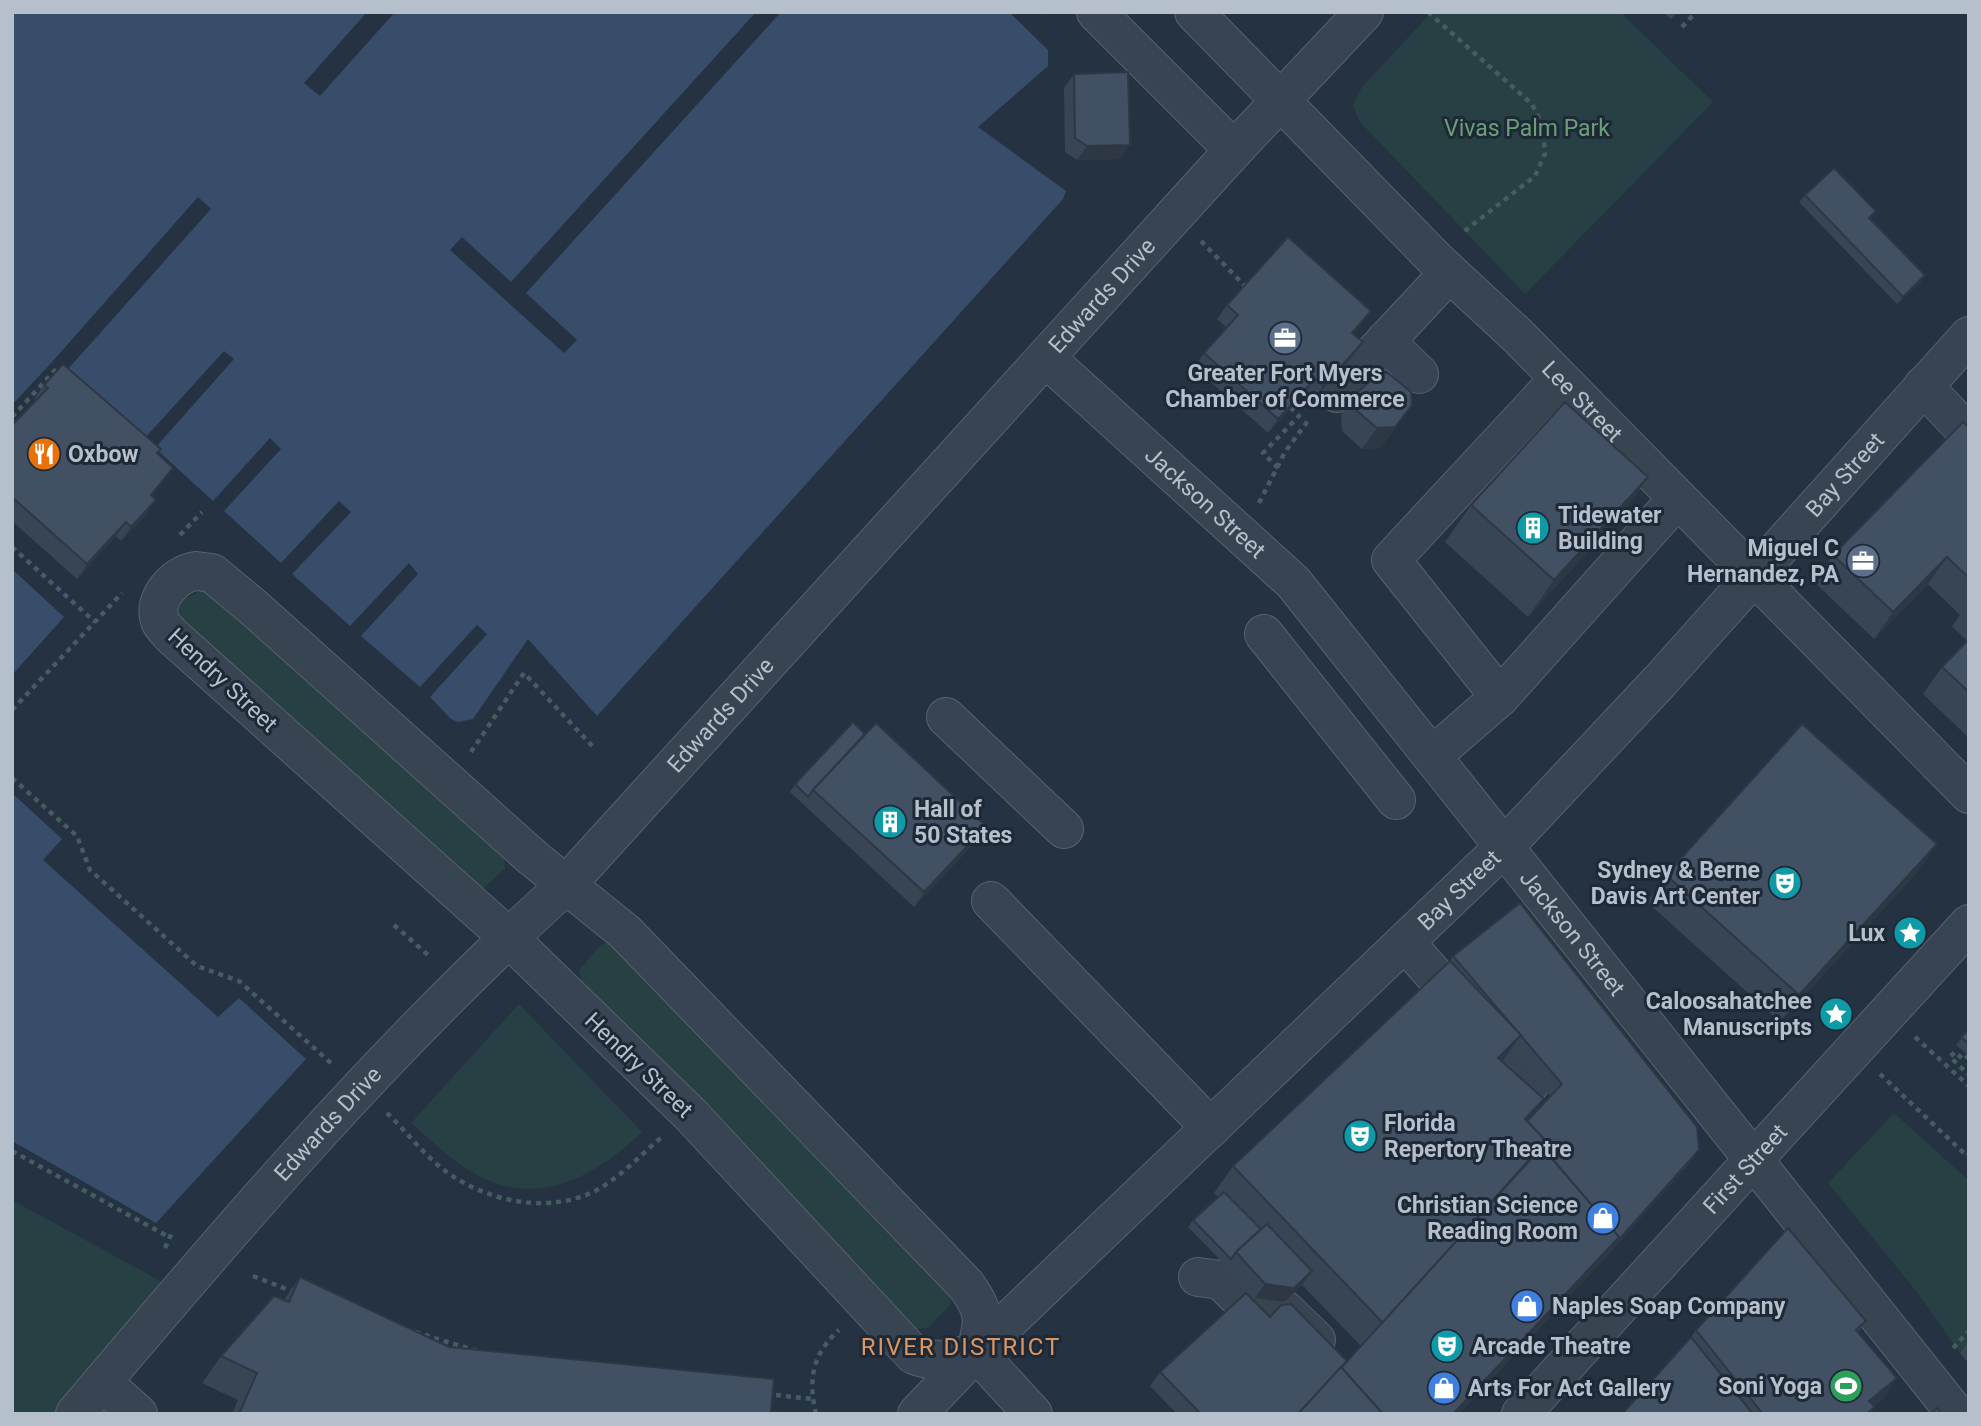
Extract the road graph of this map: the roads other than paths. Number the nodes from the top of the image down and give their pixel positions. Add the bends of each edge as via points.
1 (1096, 12) edge
2 (1194, 12) edge
3 (1364, 12) edge
4 (1280, 99) junction
5 (1234, 149) junction
6 (1443, 267) junction
7 (1969, 336) edge
8 (1385, 341) junction
9 (1046, 358) junction
10 (1419, 374) dead end
11 (1559, 379) junction
12 (1923, 386) junction
13 (1337, 393) edge
14 (1969, 435) edge
15 (1677, 499) junction
16 (1751, 576) junction
17 (1264, 634) dead end
18 (1500, 697) junction
19 (946, 717) dead end
20 (1432, 756) junction
21 (1969, 794) edge
22 (1396, 800) dead end
23 (1064, 829) dead end
24 (1504, 847) junction
25 (566, 885) junction
26 (991, 901) dead end
27 (1969, 924) edge
28 (508, 937) junction
29 (1405, 942) junction
30 (1530, 1084) edge
31 (1211, 1128) junction
32 (1754, 1158) junction
33 (1198, 1278) dead end
34 (976, 1352) junction
35 (1336, 1358) edge
36 (102, 1382) junction
37 (1937, 1406) edge
38 (75, 1414) edge
39 (138, 1414) edge
40 (918, 1414) edge
41 (1033, 1414) edge
42 (1521, 1414) edge

1 - 5 street
2 - 4 street, Lee Street
3 - 4 street, Edwards Drive
4 - 5 street, Edwards Drive
4 - 6 street, Lee Street
5 - 9 street, Edwards Drive
6 - 8 street
6 - 11 street, Lee Street
7 - 12 street, Bay Street
8 - 10 street
8 - 13 street
9 - 20 street, Jackson Street via 1293,582
9 - 25 street, Edwards Drive
11 - 15 street, Lee Street
11 - 18 street via 1391,560
12 - 14 street
12 - 16 street, Bay Street
15 - 16 street, Lee Street
15 - 18 street
16 - 21 street, Lee Street
16 - 24 street, Bay Street
17 - 22 street
18 - 20 street
19 - 23 street
20 - 24 street, Jackson Street
24 - 29 street, Bay Street
24 - 32 street, Jackson Street
25 - 28 street, Edwards Drive
25 - 28 street, Hendry Street via 212,573 186,573 166,589 160,602 160,621 171,635
25 - 34 street, Hendry Street via 625,932 966,1285 984,1320
26 - 31 street
27 - 32 street, First Street
28 - 34 street, Hendry Street via 691,1115 914,1354 947,1361
28 - 36 street, Edwards Drive via 345,1086
29 - 30 street
29 - 31 street, Bay Street
31 - 34 street, Bay Street
32 - 37 street, Jackson Street
32 - 42 street, First Street
33 - 35 street via 1221,1280 1257,1316 1265,1309 1285,1310
34 - 40 street, Bay Street
34 - 41 street
36 - 38 street, Edwards Drive
36 - 39 street

